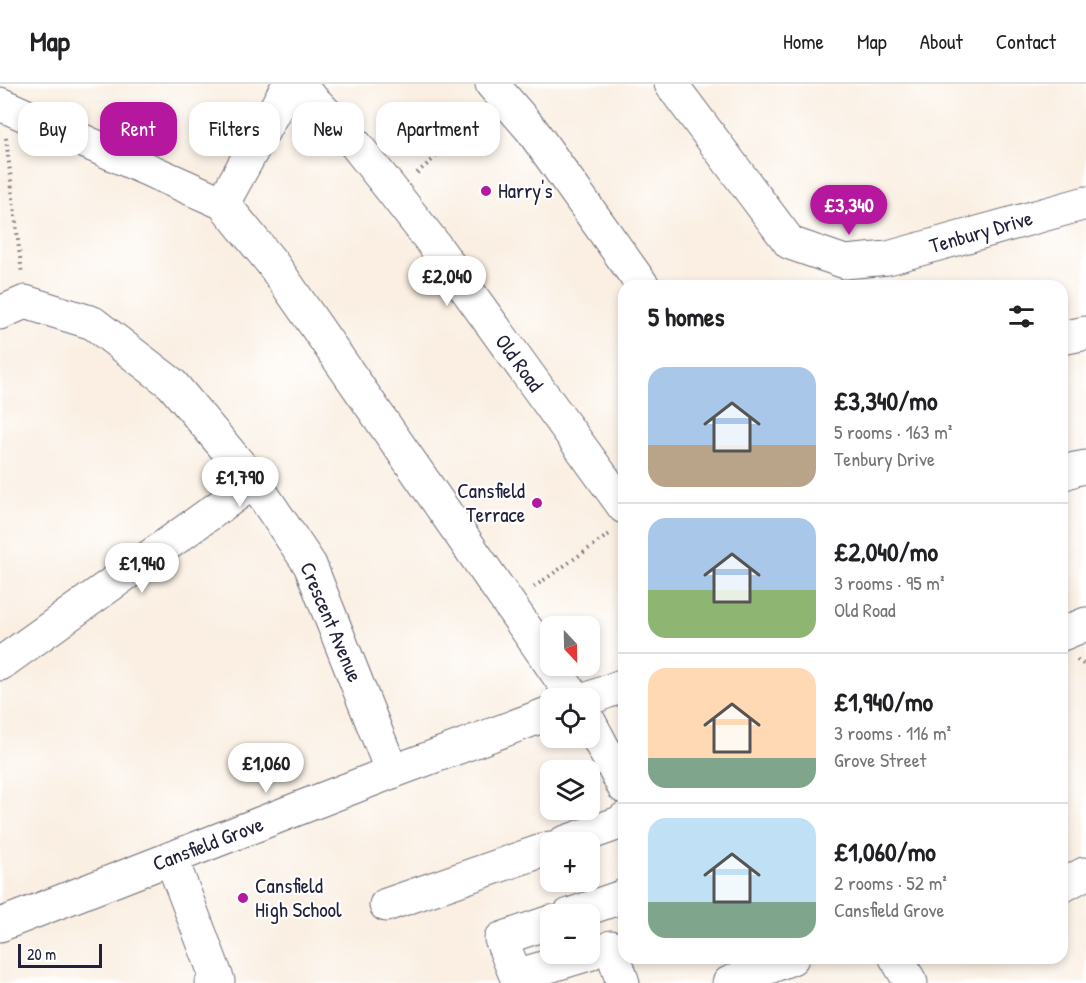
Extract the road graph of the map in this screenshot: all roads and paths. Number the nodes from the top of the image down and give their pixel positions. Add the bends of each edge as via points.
1 (289, 84) edge
2 (296, 84) edge
3 (680, 87) edge
4 (498, 91) edge
5 (1, 104) edge
6 (394, 193) junction
7 (1086, 202) edge
8 (223, 203) junction
9 (639, 280) edge
10 (12, 307) edge
11 (1086, 333) edge
12 (1068, 337) edge
13 (1086, 467) edge
14 (1068, 472) edge
15 (254, 482) junction
16 (618, 516) edge
17 (618, 521) edge
18 (509, 604) junction
19 (1086, 624) edge
20 (1068, 632) edge
21 (540, 649) edge
22 (0, 664) edge
23 (618, 687) edge
24 (600, 694) edge
25 (540, 717) edge
26 (600, 742) edge
27 (392, 772) junction
28 (618, 776) edge
29 (618, 823) edge
30 (594, 832) edge
31 (540, 851) edge
32 (176, 871) junction
33 (618, 898) edge
34 (600, 904) edge
35 (386, 905) dead end
36 (540, 925) edge
37 (0, 926) edge
38 (603, 949) edge
39 (555, 964) edge
40 (900, 964) edge
41 (786, 968) edge
42 (212, 983) edge
43 (623, 983) edge
44 (729, 983) edge
45 (911, 983) edge

1 - 8 street
2 - 6 street, Old Road via 356,145
3 - 7 street, Tenbury Drive via 790,243 845,262 888,258
4 - 6 path
4 - 9 street via 531,129
5 - 8 street
5 - 10 path
6 - 16 street, Old Road via 440,252
8 - 18 street via 272,263
10 - 15 street, Crescent Avenue via 93,323 172,384
11 - 12 street
13 - 14 street
15 - 22 street
15 - 27 street, Crescent Avenue via 310,565
17 - 18 path
18 - 21 street
19 - 20 street
23 - 24 street
25 - 27 street, Cansfield Grove
26 - 28 street
27 - 32 street, Cansfield Grove
29 - 30 street
31 - 35 street
32 - 37 street, Cansfield Grove
32 - 42 street via 218,981
33 - 34 street
36 - 39 street via 501,939 516,976
38 - 43 street
40 - 45 street
41 - 44 street

